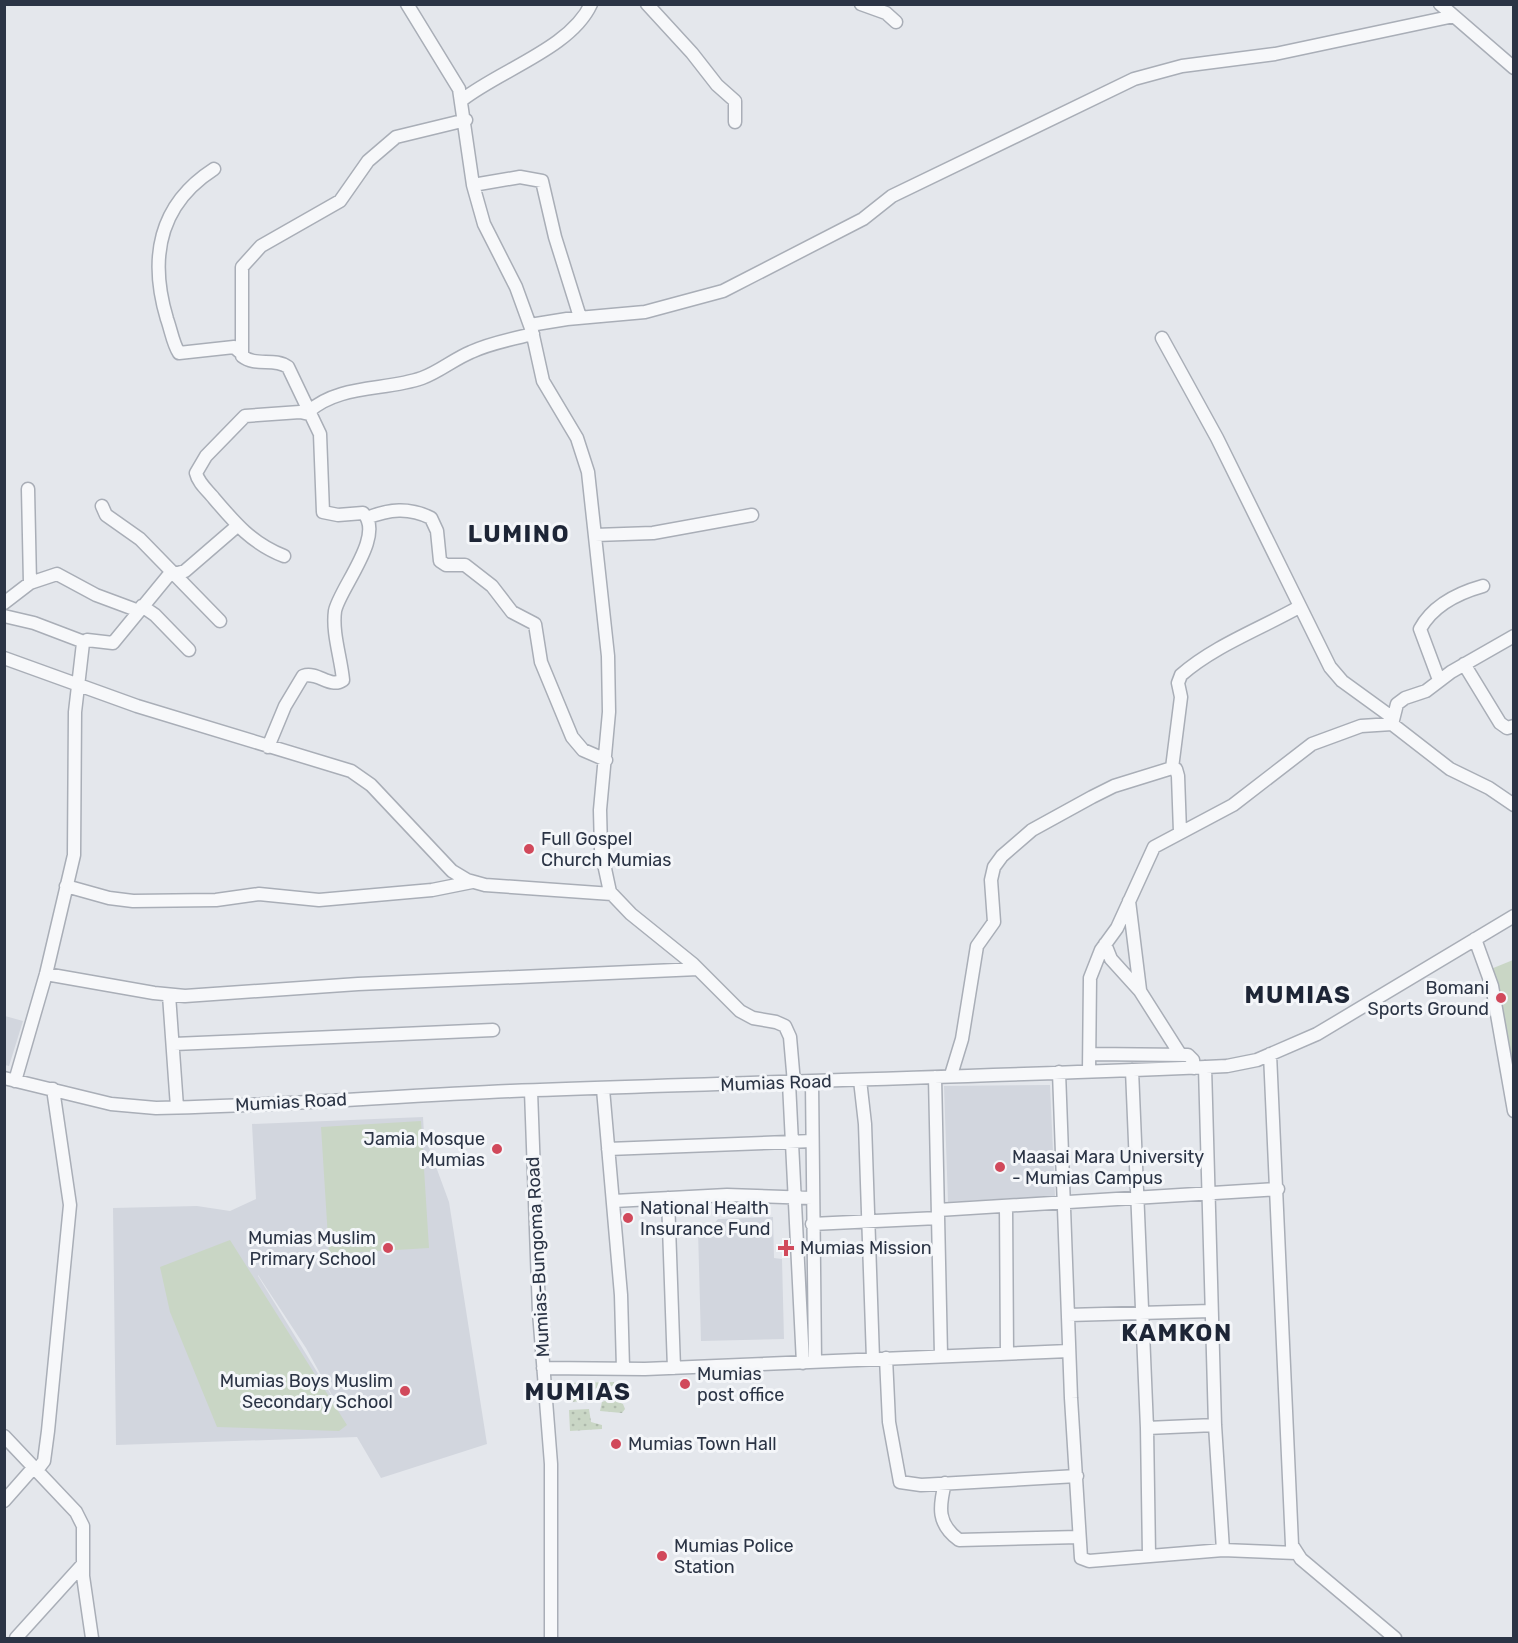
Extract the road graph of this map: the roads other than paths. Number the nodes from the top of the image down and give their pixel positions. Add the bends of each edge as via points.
1 (406, 4) edge
2 (591, 4) edge
3 (647, 4) edge
4 (861, 4) edge
5 (1440, 4) edge
6 (1454, 16) junction
7 (896, 22) dead end
8 (1514, 68) edge
9 (462, 100) junction
10 (466, 120) junction
11 (735, 122) dead end
12 (214, 169) dead end
13 (473, 185) junction
14 (580, 317) junction
15 (532, 330) junction
16 (1162, 338) dead end
17 (241, 353) junction
18 (309, 413) junction
19 (28, 489) dead end
20 (102, 506) dead end
21 (752, 515) dead end
22 (367, 518) junction
23 (236, 527) junction
24 (595, 535) junction
25 (284, 556) dead end
26 (175, 574) junction
27 (30, 583) junction
28 (1483, 586) dead end
29 (4, 603) edge
30 (1299, 607) junction
31 (141, 609) junction
32 (4, 616) edge
33 (220, 621) dead end
34 (1514, 636) edge
35 (84, 642) junction
36 (189, 650) dead end
37 (4, 658) edge
38 (1464, 664) junction
39 (1439, 680) junction
40 (78, 685) junction
41 (1392, 721) junction
42 (1514, 726) edge
43 (268, 747) junction
44 (606, 760) junction
45 (1172, 768) junction
46 (1514, 805) edge
47 (1180, 832) junction
48 (472, 882) junction
49 (66, 886) junction
50 (612, 894) junction
51 (1128, 900) junction
52 (1514, 916) edge
53 (1475, 939) junction
54 (1105, 944) junction
55 (698, 969) junction
56 (46, 974) junction
57 (1140, 991) junction
58 (169, 995) junction
59 (493, 1030) dead end
60 (174, 1044) junction
61 (1089, 1054) junction
62 (1180, 1054) junction
63 (1270, 1054) junction
64 (1199, 1068) junction
65 (1132, 1070) junction
66 (1089, 1071) junction
67 (1059, 1072) junction
68 (951, 1075) junction
69 (935, 1077) junction
70 (10, 1079) edge
71 (860, 1080) junction
72 (792, 1083) junction
73 (812, 1083) junction
74 (53, 1089) junction
75 (603, 1089) junction
76 (531, 1090) junction
77 (177, 1107) junction
78 (1514, 1111) edge
79 (793, 1141) junction
80 (812, 1141) junction
81 (608, 1149) junction
82 (1278, 1189) junction
83 (1208, 1194) junction
84 (793, 1196) junction
85 (668, 1198) junction
86 (812, 1198) junction
87 (1138, 1198) junction
88 (614, 1201) junction
89 (1065, 1203) junction
90 (1006, 1207) junction
91 (938, 1214) junction
92 (868, 1221) junction
93 (812, 1224) junction
94 (1211, 1311) junction
95 (1143, 1313) junction
96 (1068, 1315) junction
97 (1069, 1351) junction
98 (1007, 1354) junction
99 (940, 1355) junction
100 (879, 1358) junction
101 (809, 1363) junction
102 (543, 1368) junction
103 (623, 1368) junction
104 (674, 1368) junction
105 (1215, 1425) junction
106 (1147, 1428) junction
107 (4, 1436) edge
108 (35, 1468) junction
109 (1077, 1476) junction
110 (945, 1483) junction
111 (4, 1501) edge
112 (1079, 1537) junction
113 (1222, 1550) junction
114 (1296, 1553) junction
115 (1149, 1555) junction
116 (83, 1564) junction
117 (16, 1638) edge
118 (92, 1638) edge
119 (551, 1638) edge
120 (1395, 1638) edge

1 - 9 street via 446,65
2 - 9 street via 584,19 565,35
3 - 11 street via 735,101
4 - 7 street via 886,13
5 - 6 street
6 - 8 street
6 - 14 street via 1275,54 1182,66 1134,79 892,196 862,219 723,291 645,312
9 - 10 street
10 - 13 street
10 - 17 street via 396,137 368,161 340,201 261,246 249,258 241,273
12 - 17 street via 187,190 168,219 159,250 159,287 180,353 234,347
13 - 14 street via 520,177 542,181
13 - 15 street via 484,224 512,277
14 - 15 street
15 - 18 street via 470,352 418,379 365,388 320,403
15 - 24 street via 543,381 584,455 592,491
16 - 30 street
17 - 18 street via 250,361 287,366
18 - 22 street via 321,442 323,512 363,513
18 - 23 street via 246,415 202,461 197,477
19 - 27 street
20 - 26 street via 106,515 125,526
21 - 24 street via 653,533
22 - 43 street via 363,557 335,613 343,680 333,683 312,674 303,676
22 - 44 street via 391,510 409,510 430,518 437,531 440,561 446,565 465,565 492,586 513,612 534,624 541,662 572,736 579,746
23 - 25 street
23 - 26 street via 185,571
24 - 44 street via 608,656
26 - 31 street via 168,576
26 - 33 street
27 - 29 street
27 - 31 street via 57,574 96,595
28 - 39 street via 1445,602 1420,629
30 - 41 street via 1335,674
30 - 45 street via 1239,636 1181,675
31 - 35 street via 112,644
31 - 36 street via 155,615
32 - 35 street
34 - 38 street
35 - 40 street
37 - 40 street
38 - 39 street
38 - 42 street via 1500,723 1507,728
39 - 41 street via 1426,691 1397,704
40 - 43 street
40 - 49 street via 76,834
41 - 46 street via 1450,768
41 - 47 street via 1361,726 1312,744 1233,805
43 - 48 street via 360,776 452,871
44 - 50 street via 600,831
45 - 47 street via 1178,776
45 - 68 street via 1114,786 1032,830 994,867 994,922 977,946 962,1039
47 - 51 street via 1154,847
48 - 49 street via 432,890 320,900 259,894 216,900 133,901
48 - 50 street
49 - 56 street
50 - 55 street
51 - 54 street
51 - 57 street
52 - 53 street, Mumias Road
53 - 63 street, Mumias Road via 1317,1034
53 - 78 street via 1492,986
54 - 57 street via 1111,959
54 - 61 street via 1090,978
55 - 58 street
55 - 72 street via 744,1014 785,1026 790,1037
56 - 58 street
56 - 70 street
57 - 62 street
58 - 60 street
59 - 60 street
60 - 77 street
61 - 62 street
61 - 66 street
62 - 64 street via 1191,1056
63 - 64 street, Mumias Road via 1240,1064
63 - 82 street
64 - 65 street, Mumias Road
64 - 83 street
65 - 66 street, Mumias Road
65 - 87 street
66 - 67 street, Mumias Road
67 - 68 street, Mumias Road
67 - 89 street
68 - 69 street, Mumias Road
69 - 71 street, Mumias Road
69 - 91 street
70 - 74 street, Mumias Road
71 - 73 street, Mumias Road
71 - 92 street
72 - 73 street, Mumias Road
72 - 75 street, Mumias Road
72 - 79 street
73 - 80 street
74 - 77 street, Mumias Road via 124,1106
74 - 108 street via 70,1204 48,1431 44,1461
75 - 76 street, Mumias Road
75 - 81 street
76 - 77 street, Mumias Road
76 - 102 street, Mumias-Bungoma Road
79 - 80 street
79 - 81 street
79 - 84 street
80 - 86 street
81 - 88 street
82 - 83 street
82 - 114 street via 1288,1508
83 - 87 street
83 - 94 street
84 - 85 street
84 - 86 street
84 - 101 street
85 - 88 street
85 - 104 street
86 - 93 street
87 - 89 street
87 - 95 street
88 - 103 street
89 - 90 street
89 - 96 street
90 - 91 street
90 - 98 street
91 - 92 street
91 - 99 street
92 - 93 street
92 - 100 street
93 - 101 street
94 - 95 street
94 - 105 street
95 - 96 street
95 - 106 street
96 - 97 street
97 - 98 street
97 - 109 street
98 - 99 street
99 - 100 street
100 - 101 street
100 - 110 street via 898,1480 914,1485
101 - 104 street
102 - 103 street
102 - 119 street, Mumias-Bungoma Road via 551,1464
103 - 104 street
105 - 106 street
105 - 113 street
106 - 115 street
107 - 108 street
108 - 111 street
108 - 116 street via 76,1512 83,1526
109 - 110 street
109 - 112 street
110 - 112 street via 940,1517 959,1540
112 - 115 street via 1080,1555 1087,1561
113 - 114 street
113 - 115 street
114 - 120 street
116 - 117 street
116 - 118 street

